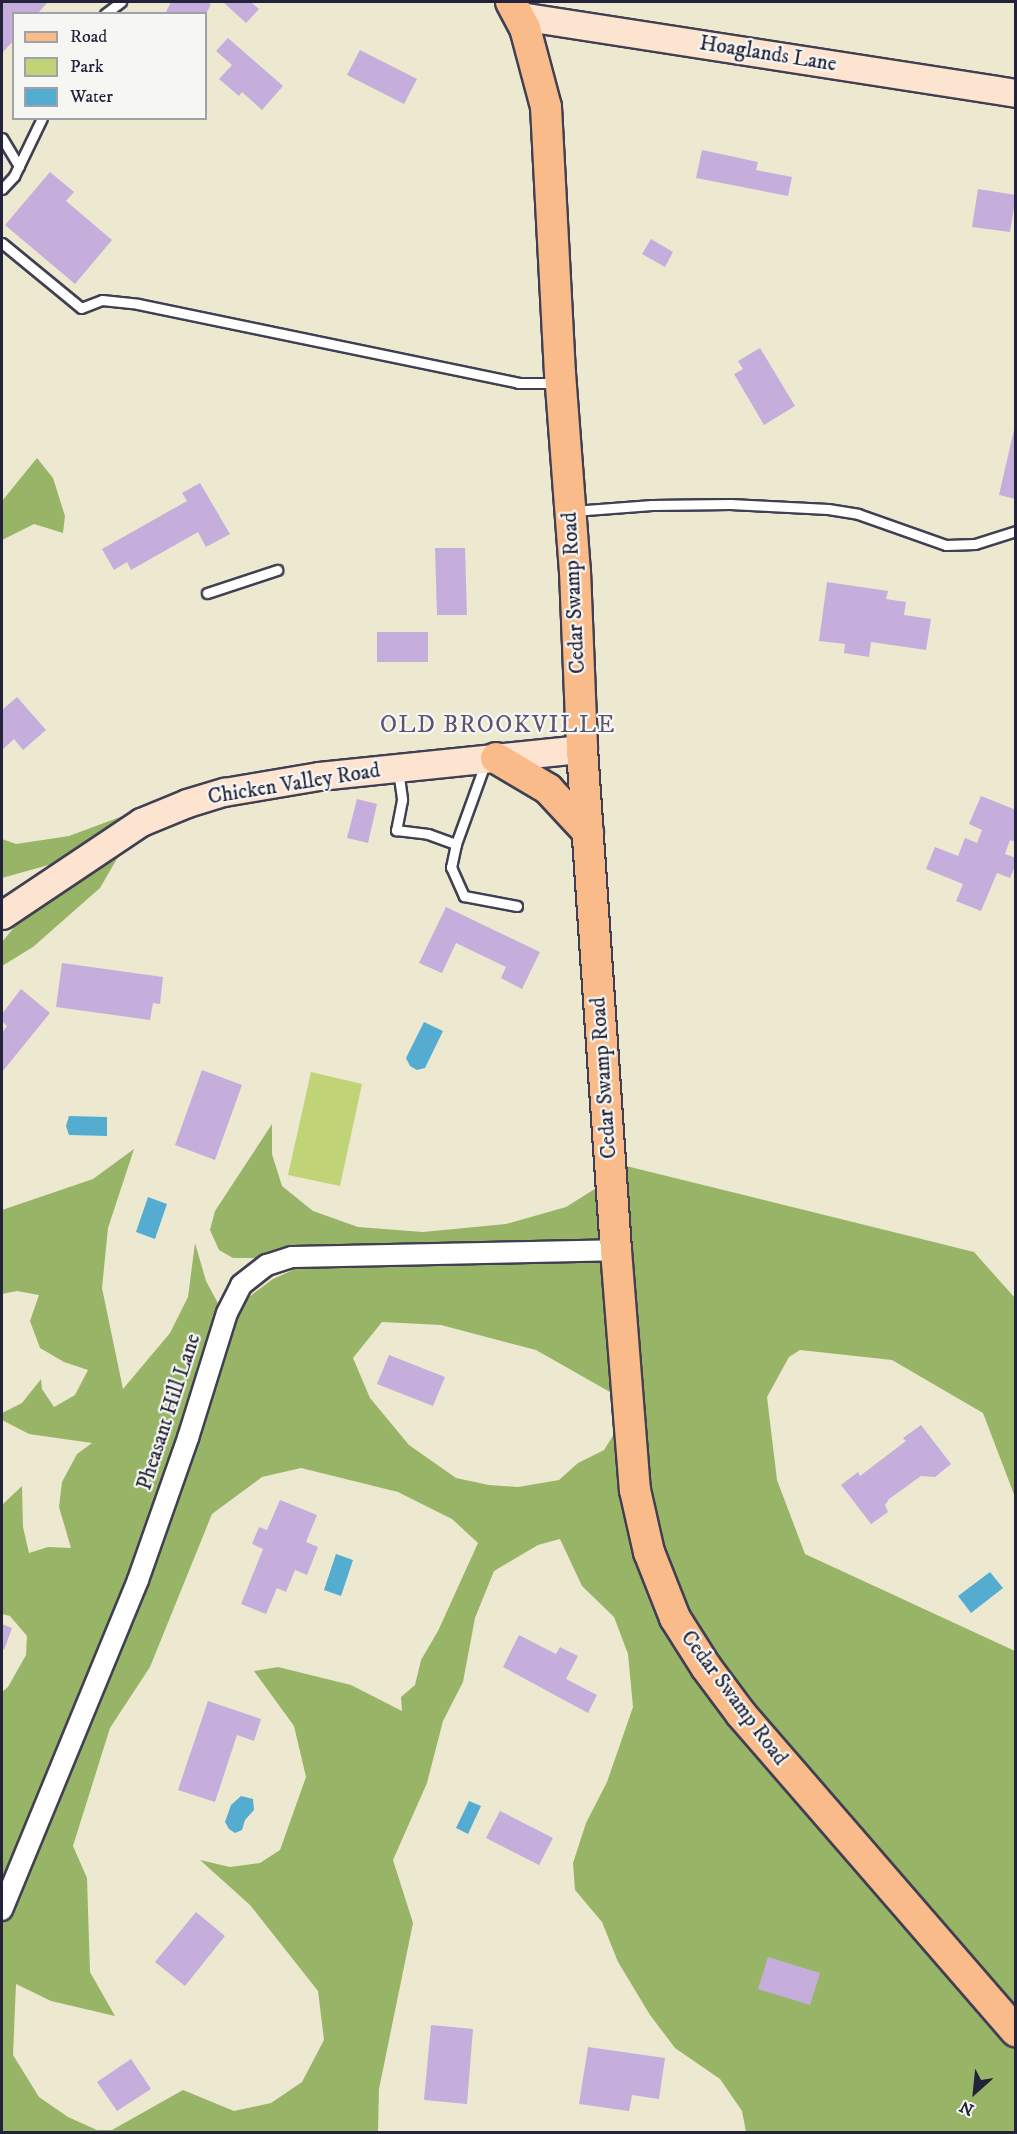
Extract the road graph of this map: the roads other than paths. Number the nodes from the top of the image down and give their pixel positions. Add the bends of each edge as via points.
1 (122, 2) edge
2 (515, 9) edge
3 (108, 12) edge
4 (1016, 93) edge
5 (41, 120) edge
6 (2, 138) edge
7 (19, 166) junction
8 (2, 189) edge
9 (2, 243) edge
10 (560, 383) junction
11 (570, 511) junction
12 (1016, 531) edge
13 (277, 570) dead end
14 (207, 593) dead end
15 (582, 749) junction
16 (491, 758) junction
17 (398, 768) junction
18 (588, 832) junction
19 (456, 844) junction
20 (517, 906) dead end
21 (3, 913) edge
22 (616, 1250) junction
23 (2, 1910) edge
24 (1016, 2032) edge

1 - 3 lane
2 - 4 main road, Hoaglands Lane
2 - 10 main road, Cedar Swamp Road via 546,107
5 - 7 lane
6 - 7 lane
7 - 8 lane
9 - 10 lane via 81,308 102,300 138,304 518,383
10 - 11 main road, Cedar Swamp Road
11 - 12 lane via 730,504 828,509 858,514 946,545 975,544
11 - 15 main road, Cedar Swamp Road
13 - 14 lane
15 - 16 main road, Chicken Valley Road
15 - 18 main road, Cedar Swamp Road
16 - 17 main road, Chicken Valley Road
16 - 18 main road via 548,789
16 - 19 lane
17 - 19 lane via 402,800 396,830 428,834
17 - 21 main road, Chicken Valley Road via 295,780 224,792 187,803 141,822
18 - 22 main road, Cedar Swamp Road
19 - 20 lane via 452,867 465,896
22 - 23 street, Pheasant Hill Lane via 292,1257 267,1265 241,1285 226,1313 188,1438 138,1580
22 - 24 main road, Cedar Swamp Road via 635,1490 649,1552 675,1618 741,1714

